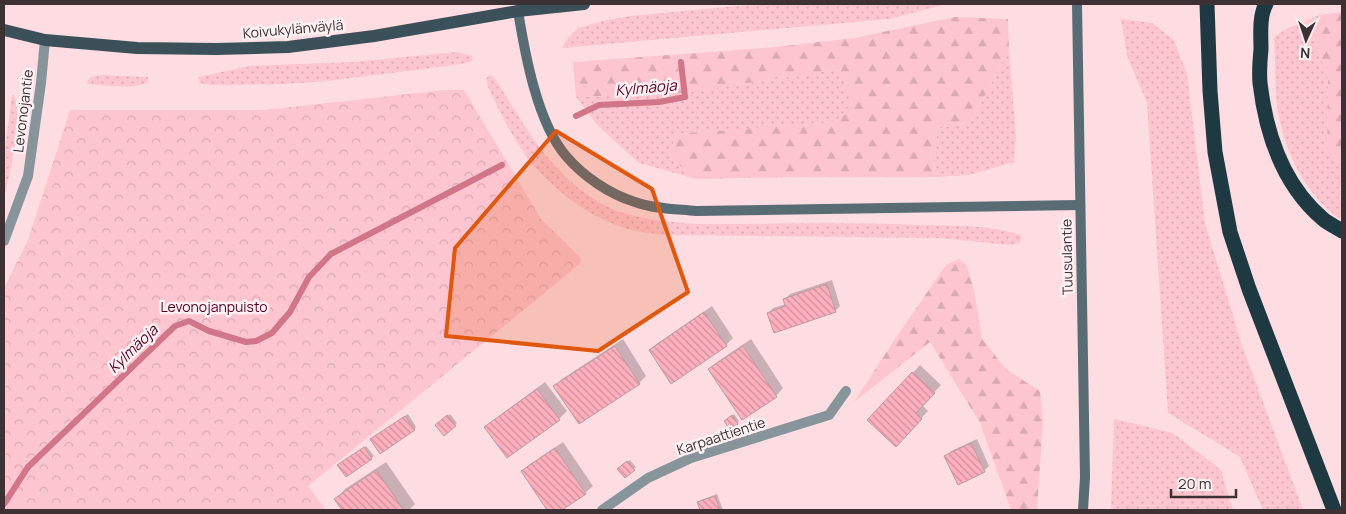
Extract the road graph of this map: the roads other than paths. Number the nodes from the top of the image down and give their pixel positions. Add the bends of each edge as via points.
1 (584, 4) edge
2 (1077, 4) edge
3 (1207, 4) edge
4 (1266, 4) edge
5 (518, 11) junction
6 (4, 30) edge
7 (44, 40) junction
8 (1080, 205) junction
9 (1342, 231) edge
10 (4, 240) edge
11 (846, 392) dead end
12 (602, 510) edge
13 (1083, 510) edge
14 (1334, 510) edge

1 - 5 main road, Koivukylänväylä
2 - 8 main road, Tuusulantie
3 - 14 highway via 1215,152 1230,232 1248,289
4 - 9 highway via 1261,26 1260,82 1276,156 1295,189 1323,219
5 - 7 main road, Koivukylänväylä via 288,47 137,48
5 - 8 main road via 526,59 551,132 560,148 590,179 636,202 696,211
6 - 7 main road, Koivukylänväylä
7 - 10 street, Levonojantie via 28,176
8 - 13 main road, Tuusulantie
11 - 12 street, Karpaattientie via 829,415 691,458 648,478

